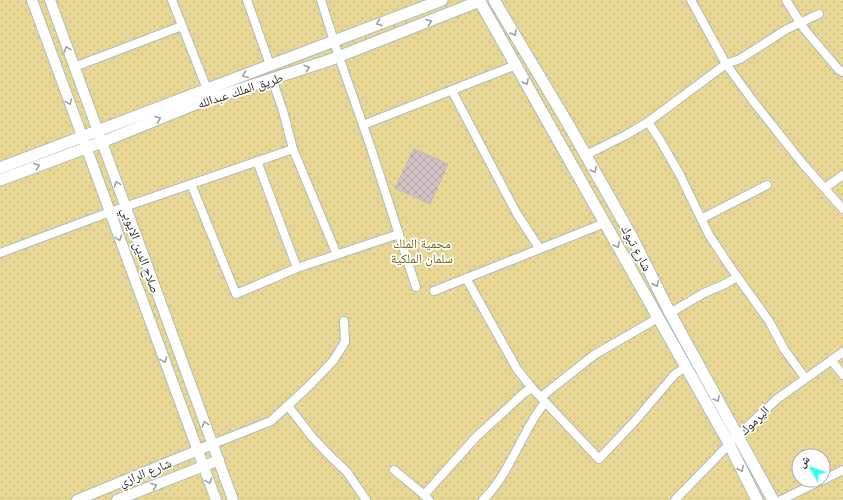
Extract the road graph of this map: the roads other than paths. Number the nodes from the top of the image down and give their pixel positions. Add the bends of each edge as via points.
1 (32, 0) edge
2 (50, 0) edge
3 (172, 0) edge
4 (247, 0) edge
5 (321, 0) edge
6 (442, 0) edge
7 (494, 0) edge
8 (691, 0) edge
9 (786, 0) edge
10 (480, 1) edge
11 (819, 14) dead end
12 (800, 22) junction
13 (182, 26) junction
14 (335, 40) junction
15 (339, 57) junction
16 (726, 64) junction
17 (270, 65) junction
18 (516, 65) junction
19 (74, 67) junction
20 (843, 72) edge
21 (272, 79) junction
22 (206, 89) junction
23 (452, 91) junction
24 (648, 122) junction
25 (363, 125) junction
26 (98, 131) junction
27 (82, 137) junction
28 (102, 142) junction
29 (86, 148) junction
30 (293, 149) junction
31 (586, 155) junction
32 (257, 161) junction
33 (0, 167) edge
34 (843, 175) edge
35 (0, 180) edge
36 (191, 184) junction
37 (767, 186) dead end
38 (825, 188) junction
39 (126, 207) junction
40 (843, 209) edge
41 (110, 212) junction
42 (701, 219) junction
43 (605, 223) junction
44 (399, 234) junction
45 (540, 249) junction
46 (0, 253) edge
47 (336, 255) junction
48 (297, 268) junction
49 (737, 277) junction
50 (466, 278) junction
51 (416, 288) dead end
52 (434, 291) dead end
53 (670, 313) junction
54 (658, 318) junction
55 (344, 321) dead end
56 (843, 352) edge
57 (831, 360) junction
58 (686, 367) junction
59 (843, 375) edge
60 (805, 378) junction
61 (532, 388) junction
62 (543, 400) junction
63 (288, 406) junction
64 (738, 435) junction
65 (213, 444) junction
66 (729, 446) junction
67 (198, 450) junction
68 (219, 460) junction
69 (203, 466) junction
70 (394, 470) dead end
71 (843, 470) edge
72 (831, 476) edge
73 (806, 488) edge
74 (426, 497) edge
75 (77, 500) edge
76 (117, 500) edge
77 (216, 500) edge
78 (233, 500) edge
79 (366, 500) edge
80 (483, 500) edge
81 (675, 500) edge
82 (757, 500) edge
83 (773, 500) edge
84 (781, 500) edge

1 -> 27 street, صلاح الدين الايوبي
19 -> 2 street, صلاح الدين الايوبي
3 - 13 street
4 - 17 street
5 - 14 street
6 -> 14 main road, طريق الملك عبدالله
7 -> 31 main road, شارع تبوك
8 - 16 street
9 - 12 street
15 -> 10 main road, طريق الملك عبدالله
10 - 18 main road, شارع تبوك
11 - 12 street
12 - 16 street via 740,59
12 - 20 street via 823,52
13 - 19 street
13 - 22 street
14 - 15 street
14 - 17 main road, طريق الملك عبدالله
21 -> 15 main road, طريق الملك عبدالله
15 - 25 street
16 - 24 street
16 - 38 street via 803,164
17 -> 22 main road, طريق الملك عبدالله
18 - 23 street
18 -> 43 main road, شارع تبوك
19 - 26 street, صلاح الدين الايوبي
28 -> 21 main road, طريق الملك عبدالله via 198,103
21 - 30 street
22 - 26 main road, طريق الملك عبدالله
23 - 25 street
23 - 45 street via 517,214
24 - 31 street
24 - 42 street via 680,175
25 - 44 street
26 - 27 main road, طريق الملك عبدالله
26 - 28 street, صلاح الدين الايوبي
27 - 29 street, صلاح الدين الايوبي
27 - 33 main road, طريق الملك عبدالله
28 - 29 main road, طريق الملك عبدالله
39 -> 28 street, صلاح الدين الايوبي
35 -> 29 main road, طريق الملك عبدالله
29 - 41 street, صلاح الدين الايوبي
30 - 32 street
30 - 47 street
31 -> 53 main road, شارع تبوك via 632,237
32 - 36 street
32 - 48 street
34 - 38 street
36 - 39 street
36 - 48 street via 236,294
37 - 42 street
38 - 40 street
39 - 41 street
65 -> 39 street, صلاح الدين الايوبي
41 - 46 street
41 -> 67 street, صلاح الدين الايوبي
42 - 49 street
43 - 45 street
43 -> 54 main road, شارع تبوك
44 - 47 street
44 - 51 street
45 - 50 street
47 - 48 street
49 - 53 street
49 - 60 street
50 - 52 street
50 - 61 street via 517,369
53 -> 64 main road, شارع تبوك
54 - 58 main road, شارع تبوك
54 - 62 street via 594,355
55 - 63 street via 345,342 333,361
56 - 57 street, اليرموك
57 - 59 street
57 - 60 street, اليرموك
58 - 62 street via 675,374 599,459
58 - 66 main road, شارع تبوك
60 - 64 street, اليرموك via 777,399
61 - 62 street
61 - 74 street via 476,437
62 - 80 street via 522,441 496,484
63 - 65 street via 271,421
63 - 79 street via 313,438 347,472
64 - 66 street, اليرموك
64 - 83 main road, شارع تبوك
65 - 67 street, شارع الرازي
65 - 68 street, صلاح الدين الايوبي
66 - 81 street, اليرموك
66 -> 82 main road, شارع تبوك
67 - 69 street, صلاح الدين الايوبي
67 - 75 street, شارع الرازي
68 - 69 street, شارع الرازي
68 - 78 street, صلاح الدين الايوبي
76 -> 69 street, شارع الرازي
69 -> 77 street, صلاح الدين الايوبي
70 - 74 street
71 - 72 street
73 - 84 street

